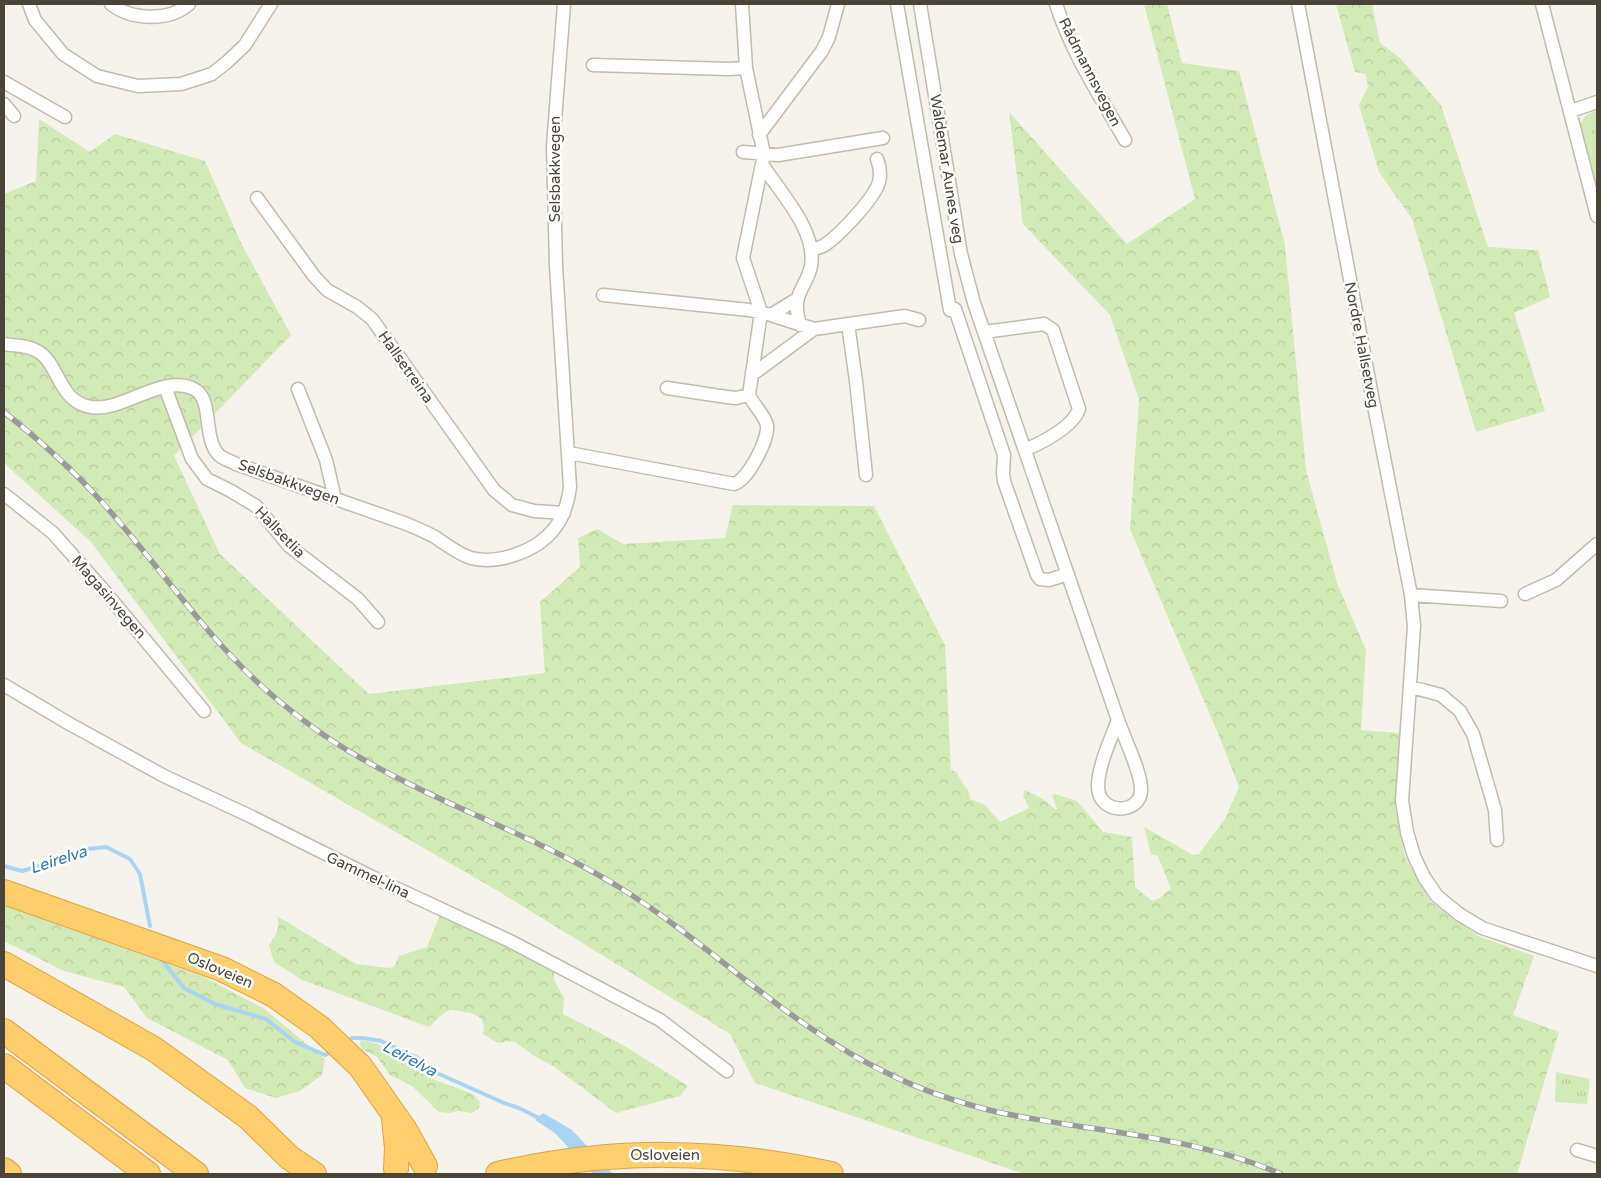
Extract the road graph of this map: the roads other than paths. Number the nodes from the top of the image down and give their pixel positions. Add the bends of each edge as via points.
1 (29, 4) edge
2 (111, 4) edge
3 (189, 4) edge
4 (271, 4) edge
5 (564, 4) edge
6 (742, 4) edge
7 (838, 4) edge
8 (897, 4) edge
9 (920, 4) edge
10 (1056, 4) edge
11 (1298, 4) edge
12 (1542, 4) edge
13 (593, 65) dead end
14 (746, 68) junction
15 (4, 82) edge
16 (1597, 102) edge
17 (4, 104) edge
18 (1571, 111) junction
19 (14, 116) dead end
20 (66, 117) dead end
21 (759, 135) junction
22 (883, 138) dead end
23 (1125, 140) dead end
24 (744, 152) dead end
25 (763, 159) junction
26 (877, 159) dead end
27 (257, 198) dead end
28 (1597, 216) edge
29 (812, 249) junction
30 (603, 296) dead end
31 (797, 299) junction
32 (766, 314) junction
33 (919, 320) dead end
34 (848, 324) junction
35 (800, 325) junction
36 (814, 329) junction
37 (984, 332) junction
38 (4, 344) edge
39 (752, 372) junction
40 (165, 386) junction
41 (667, 388) dead end
42 (298, 389) dead end
43 (749, 395) junction
44 (1025, 450) junction
45 (569, 453) junction
46 (866, 475) dead end
47 (4, 494) edge
48 (335, 499) junction
49 (564, 513) junction
50 (1597, 544) edge
51 (1068, 574) junction
52 (1525, 594) dead end
53 (1411, 595) junction
54 (1501, 601) dead end
55 (378, 622) dead end
56 (4, 685) edge
57 (1411, 687) junction
58 (204, 711) dead end
59 (1118, 720) junction
60 (1497, 840) dead end
61 (4, 892) edge
62 (4, 964) edge
63 (1597, 966) edge
64 (4, 1032) edge
65 (4, 1066) edge
66 (727, 1071) dead end
67 (393, 1115) junction
68 (1577, 1150) dead end
69 (1597, 1156) edge
70 (140, 1168) edge
71 (4, 1170) edge
72 (430, 1170) edge
73 (393, 1172) edge
74 (9, 1174) edge
75 (196, 1174) edge
76 (314, 1174) edge
77 (498, 1174) edge
78 (831, 1174) edge

1 - 4 street via 35,20 63,54 97,76 138,86 181,84 212,74 245,44
2 - 3 street via 118,10 141,17 164,16
5 - 45 street, Selsbakkvegen via 553,146 556,266
6 - 14 street
7 - 21 street via 822,51
8 - 51 street, Waldemar Aunes veg via 953,309 1004,455 1004,481 1037,575 1040,579 1049,580
9 - 37 street, Waldemar Aunes veg via 961,254
10 - 23 street, Rådmannsvegen via 1075,50
11 - 53 street, Nordre Hallsetveg
12 - 18 street
13 - 14 street
14 - 21 street
15 - 20 street
16 - 18 street
17 - 19 street
18 - 28 street
21 - 25 street
22 - 25 street
24 - 25 street
25 - 29 street
25 - 32 street via 743,258
26 - 29 street via 880,176 870,198 822,246
27 - 49 street, Hallsetreina via 327,290 357,306 372,319 494,490 512,505
29 - 31 street via 810,269
30 - 32 street
31 - 32 street
31 - 35 street
32 - 35 street
32 - 39 street
33 - 34 street via 905,316
34 - 36 street
34 - 46 street
35 - 36 street
36 - 39 street
37 - 44 street, Waldemar Aunes veg
37 - 44 street via 1044,324 1052,330 1079,408 1076,418 1044,442
38 - 40 street, Selsbakkvegen via 36,350 45,356 63,388 76,401 91,407 108,406
39 - 43 street
40 - 48 street, Selsbakkvegen via 183,385 196,390 205,401 209,438 219,455
40 - 55 street, Hallsetlia via 192,459 207,479 256,506 293,550 358,599
41 - 43 street via 736,398
42 - 48 street via 326,460
43 - 45 street via 764,417 766,437 751,468 738,483 723,484
44 - 51 street, Waldemar Aunes veg
45 - 49 street, Selsbakkvegen via 570,487
47 - 58 street, Magasinvegen via 53,533
48 - 49 street, Selsbakkvegen via 407,524 471,558 487,560 502,559 533,546 553,530
50 - 52 street via 1556,580
51 - 59 street, Waldemar Aunes veg
53 - 54 street
53 - 57 street, Nordre Hallsetveg via 1414,626
56 - 66 street, Gammel-lina via 164,776 510,941 660,1020
57 - 60 street via 1441,695 1460,711 1469,726 1495,810
57 - 63 street, Nordre Hallsetveg via 1402,801 1407,832 1424,877 1437,896 1482,928
59 - 59 street, Waldemar Aunes veg via 1141,780 1142,791 1132,806 1113,808 1099,796 1098,785 1105,752
61 - 67 highway, Osloveien via 222,969 274,995 319,1027 355,1061 380,1092
62 - 76 highway via 154,1049 248,1117 290,1158
64 - 75 highway
65 - 70 highway
67 - 72 highway, Osloveien
67 - 73 highway, Osloveien via 397,1148
68 - 69 street
71 - 74 highway
72 - 73 highway via 409,1164
77 - 78 highway, Osloveien via 612,1156 699,1155 771,1162

